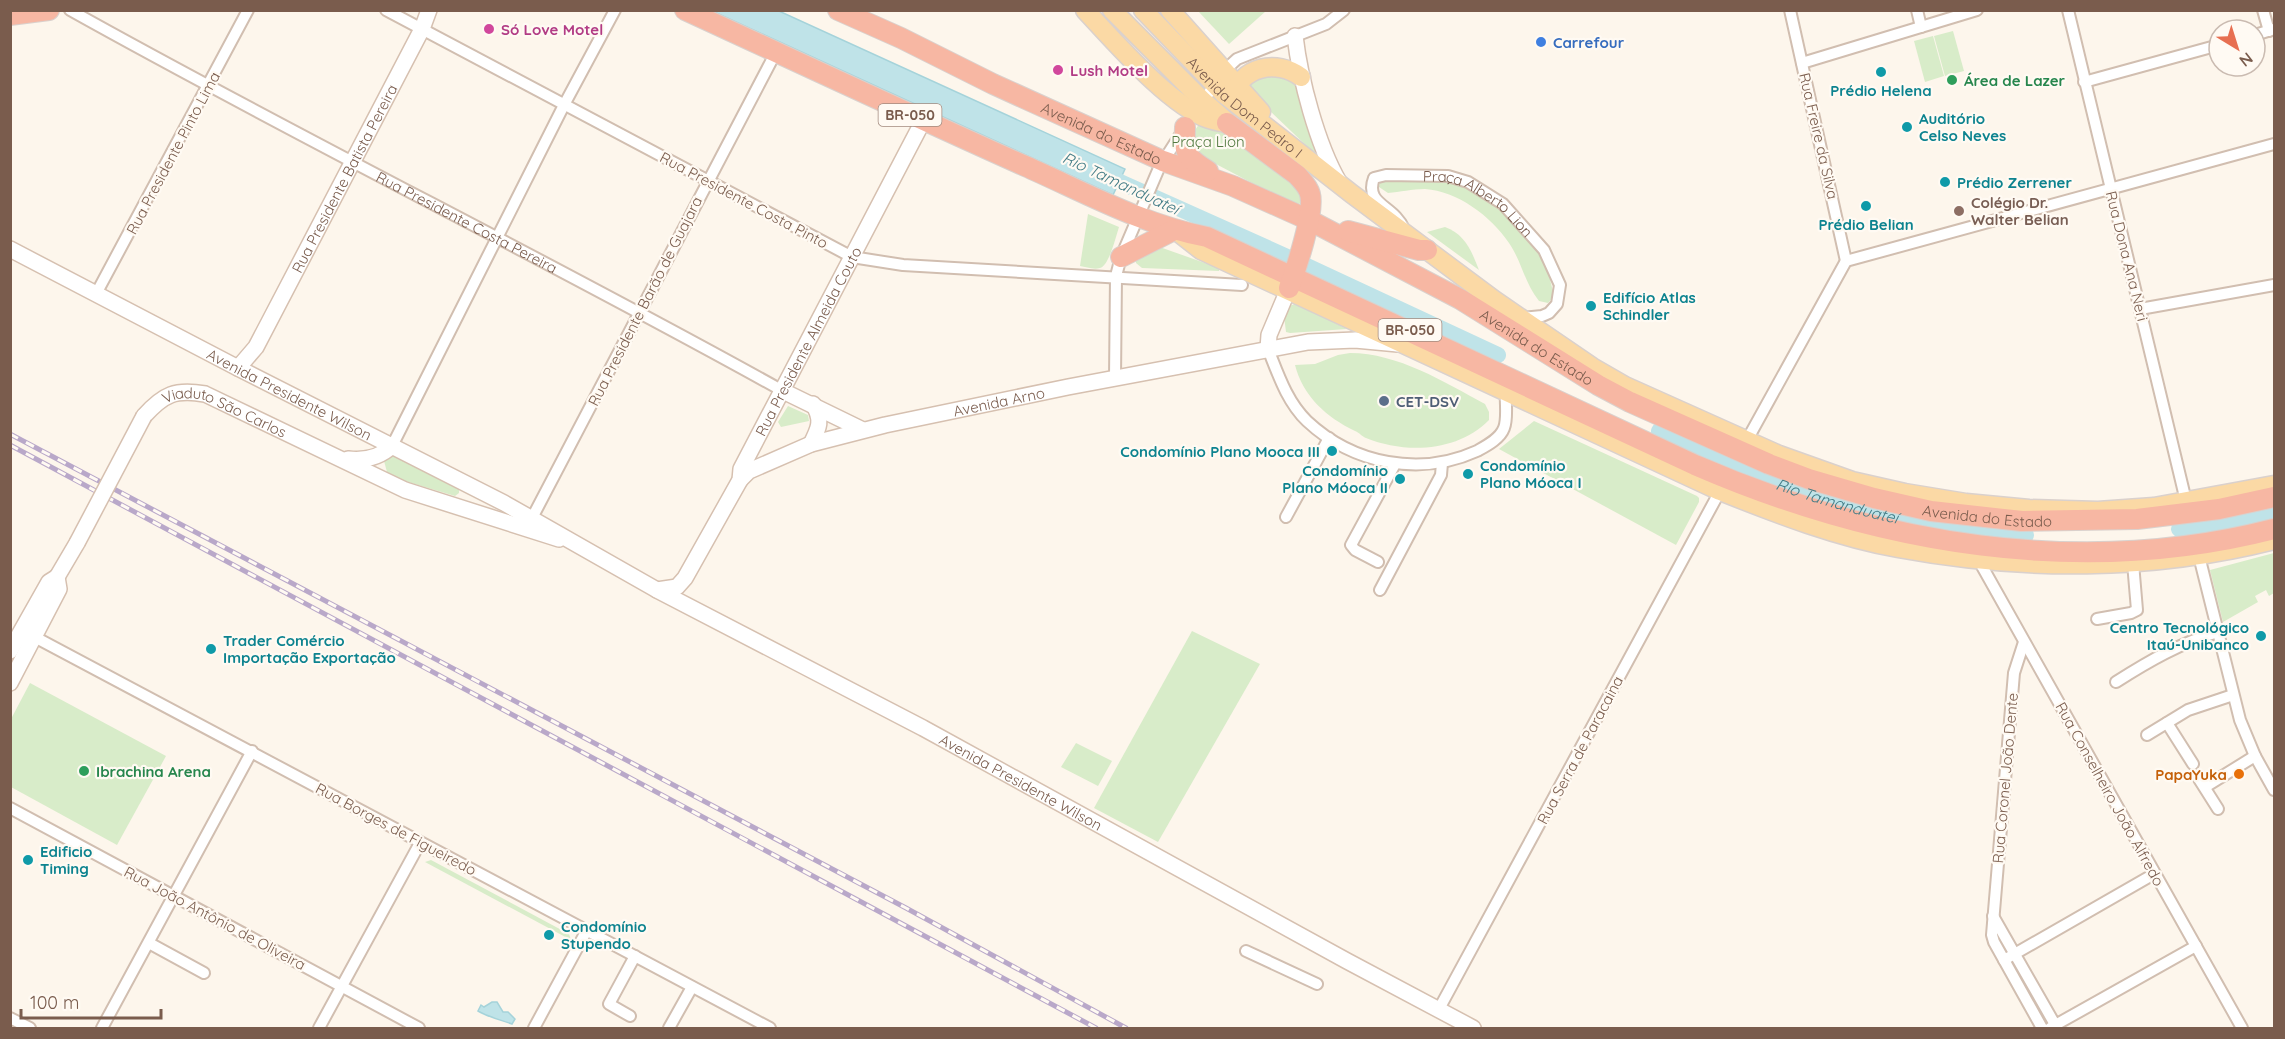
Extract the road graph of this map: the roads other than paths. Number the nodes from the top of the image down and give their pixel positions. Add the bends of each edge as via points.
1 (49, 10) edge
2 (70, 10) edge
3 (248, 10) edge
4 (386, 10) edge
5 (429, 10) edge
6 (615, 10) edge
7 (685, 10) edge
8 (838, 10) edge
9 (1085, 10) edge
10 (1112, 10) edge
11 (1143, 10) edge
12 (1170, 10) edge
13 (1344, 10) edge
14 (1790, 10) edge
15 (1917, 10) edge
16 (1977, 10) edge
17 (2068, 10) edge
18 (2263, 10) edge
19 (10, 15) edge
20 (1125, 18) edge
21 (1921, 27) junction
22 (422, 30) junction
23 (2272, 30) edge
24 (1295, 36) junction
25 (2207, 48) edge
26 (776, 52) junction
27 (1802, 63) junction
28 (1300, 72) junction
29 (1219, 77) junction
30 (2084, 82) junction
31 (208, 87) junction
32 (1238, 88) junction
33 (564, 105) junction
34 (1194, 114) junction
35 (923, 121) junction
36 (1227, 123) junction
37 (2274, 144) edge
38 (1292, 148) joint
39 (352, 162) junction
40 (1161, 165) junction
41 (707, 181) junction
42 (1341, 184) junction
43 (1233, 186) junction
44 (2111, 189) junction
45 (1140, 212) junction
46 (1309, 220) junction
47 (1176, 231) junction
48 (1330, 231) junction
49 (1405, 232) junction
50 (497, 236) junction
51 (10, 249) edge
52 (1427, 250) junction
53 (852, 257) junction
54 (1121, 257) junction
55 (1846, 261) junction
56 (1116, 276) junction
57 (1290, 283) junction
58 (1242, 285) dead end
59 (2274, 285) edge
60 (96, 294) junction
61 (2140, 309) junction
62 (641, 312) junction
63 (1520, 318) junction
64 (1406, 346) junction
65 (1268, 350) junction
66 (245, 371) junction
67 (1115, 378) junction
68 (783, 391) junction
69 (1506, 392) junction
70 (813, 404) junction
71 (863, 430) junction
72 (1329, 438) junction
73 (1746, 442) junction
74 (811, 444) junction
75 (392, 446) junction
76 (379, 456) junction
77 (345, 459) junction
78 (1442, 463) junction
79 (1395, 464) junction
80 (381, 480) junction
81 (740, 480) junction
82 (2274, 484) edge
83 (1720, 492) junction
84 (2274, 497) edge
85 (2186, 501) junction
86 (1286, 517) dead end
87 (532, 518) junction
88 (2274, 529) edge
89 (2274, 540) edge
90 (567, 541) junction
91 (2199, 556) junction
92 (1978, 559) junction
93 (1378, 562) dead end
94 (694, 563) junction
95 (2133, 563) junction
96 (657, 590) junction
97 (1380, 590) dead end
98 (702, 613) junction
99 (2097, 619) dead end
100 (2218, 632) junction
101 (28, 634) junction
102 (2024, 642) junction
103 (10, 651) edge
104 (10, 682) edge
105 (2116, 682) dead end
106 (2233, 695) junction
107 (2167, 723) junction
108 (2147, 735) dead end
109 (252, 751) junction
110 (2255, 756) junction
111 (2193, 764) dead end
112 (2274, 790) edge
113 (10, 808) edge
114 (2218, 809) dead end
115 (420, 843) junction
116 (2154, 874) junction
117 (174, 895) junction
118 (1993, 915) junction
119 (587, 930) junction
120 (148, 943) junction
121 (2196, 946) junction
122 (1246, 951) dead end
123 (2015, 954) junction
124 (635, 956) junction
125 (2004, 960) junction
126 (204, 973) dead end
127 (1317, 984) dead end
128 (342, 987) junction
129 (692, 987) junction
130 (1439, 1009) junction
131 (630, 1016) dead end
132 (10, 1018) edge
133 (2054, 1028) edge
134 (30, 1029) edge
135 (102, 1029) edge
136 (319, 1029) edge
137 (419, 1029) edge
138 (534, 1029) edge
139 (669, 1029) edge
140 (770, 1029) edge
141 (1473, 1029) edge
142 (2042, 1029) edge
143 (2242, 1029) edge

1 - 19 highway
2 - 31 street, Rua Presidente Costa Pereira
3 - 31 street, Rua Presidente Pinto Lima
4 - 22 street, Rua Presidente Costa Pinto
5 - 22 main road, Rua Presidente Batista Pereira
6 - 33 street
7 - 26 highway, Avenida do Estado / BR-050
8 - 40 highway, Avenida do Estado
9 - 34 main road, Avenida Dom Pedro I via 1144,72
10 - 20 main road, Avenida Dom Pedro I
11 - 29 main road, Avenida Dom Pedro I
12 - 29 main road, Avenida Dom Pedro I
13 - 24 street via 1326,24
14 - 27 street, Rua Freire da Silva
15 - 21 street
16 - 21 street
17 - 30 street, Rua Dona Ana Neri
18 - 23 street
20 - 34 main road, Avenida Dom Pedro I
21 - 27 street
22 - 33 street, Rua Presidente Costa Pinto
22 - 39 main road, Rua Presidente Batista Pereira
24 - 28 main road
24 - 29 street via 1236,59
25 - 30 street
26 - 35 highway, Avenida do Estado / BR-050
26 - 41 street, Rua Presidente Barão de Guajara
27 - 55 street, Rua Freire da Silva
28 - 32 main road via 1286,60 1267,59 1251,68
28 - 42 main road via 1328,161
29 - 32 main road, Avenida Dom Pedro I
29 - 34 street
30 - 44 street, Rua Dona Ana Neri
31 - 39 street, Rua Presidente Costa Pereira
31 - 60 street, Rua Presidente Pinto Lima
32 - 36 main road
32 - 38 main road, Avenida Dom Pedro I
33 - 41 street, Rua Presidente Costa Pinto
33 - 50 street
34 - 36 main road, Avenida Dom Pedro I
34 - 40 street
34 - 43 highway via 1184,147 1192,161
35 - 45 highway, Avenida do Estado / BR-050
35 - 53 main road, Rua Presidente Almeida Couto
36 - 46 highway via 1306,185 1310,194
37 - 44 street
38 - 42 main road, Praça Alberto Lion
39 - 50 street, Rua Presidente Costa Pereira
39 - 66 main road, Rua Presidente Batista Pereira
40 - 43 highway, Avenida do Estado
40 - 45 street
41 - 53 street, Rua Presidente Costa Pinto
41 - 62 street, Rua Presidente Barão de Guajara
42 - 49 main road, Praça Alberto Lion
43 - 46 highway, Avenida do Estado
44 - 55 street
44 - 61 street, Rua Dona Ana Neri
45 - 47 highway, Avenida do Estado / BR-050
45 - 54 street
46 - 48 highway, Avenida do Estado
46 - 57 highway
47 - 54 highway
47 - 57 highway, Avenida do Estado / BR-050 via 1207,237
48 - 52 highway via 1342,230
48 - 84 highway, Avenida do Estado via 1460,299 1630,402 1769,464 1874,498 1931,511 2022,521 2086,521 2171,516
49 - 52 main road, Praça Alberto Lion
49 - 63 street, Praça Alberto Lion via 1399,218 1374,198 1370,190 1374,178 1448,176 1468,182 1503,204 1544,250 1560,285 1557,304 1549,313
50 - 62 street, Rua Presidente Costa Pereira
50 - 75 street
51 - 60 main road, Avenida Presidente Wilson
52 - 63 main road, Avenida do Estado
53 - 56 street, Rua Presidente Costa Pinto via 903,265
53 - 68 main road, Rua Presidente Almeida Couto
54 - 56 street
55 - 73 street
56 - 58 street, Rua Presidente Costa Pinto
56 - 67 street
57 - 64 main road, Avenida do Estado
57 - 65 main road via 1269,335
57 - 88 highway, Avenida do Estado / BR-050 via 1758,492 1859,523 1986,547 2081,552 2179,546
59 - 61 street
60 - 66 main road, Avenida Presidente Wilson
61 - 85 street, Rua Dona Ana Neri
62 - 68 street, Rua Presidente Costa Pereira
62 - 87 street, Rua Presidente Barão de Guajara
63 - 73 main road, Avenida do Estado via 1592,368
64 - 65 main road via 1334,340
64 - 69 main road, Avenida do Estado
65 - 67 main road, Avenida Arno
65 - 72 street via 1289,399 1306,420
66 - 75 main road, Avenida Presidente Wilson
67 - 71 main road, Avenida Arno
68 - 70 main road, Rua Presidente Costa Pereira
68 - 81 main road, Rua Presidente Almeida Couto via 741,469
69 - 78 street via 1504,428 1498,438
69 - 83 main road, Avenida do Estado
70 - 71 main road, Rua Presidente Costa Pereira
70 - 74 main road via 819,412 820,424
71 - 74 main road, Avenida Arno
72 - 79 street
72 - 86 street
73 - 85 main road, Avenida do Estado via 1852,481 1966,503 2098,511
74 - 81 main road, Avenida Arno via 749,471
75 - 76 main road
75 - 87 main road, Avenida Presidente Wilson
76 - 77 main road via 362,461
76 - 80 main road via 376,463
77 - 80 main road, Avenida Presidente Wilson
77 - 101 main road, Viaduto São Carlos, bridge via 205,394 172,393 144,416 57,578 49,582
78 - 79 street
78 - 97 street via 1441,475
79 - 93 street via 1351,545
80 - 90 main road, Avenida Presidente Wilson
81 - 94 main road, Rua Presidente Almeida Couto
82 - 85 main road, Avenida do Estado
83 - 92 main road, Avenida do Estado via 1861,540
83 - 130 street, Rua Serra de Paracaina
87 - 90 main road, Avenida Presidente Wilson
89 - 91 main road, Avenida do Estado
90 - 96 main road, Avenida Presidente Wilson
91 - 95 main road, Avenida do Estado
91 - 100 street
92 - 95 main road, Avenida do Estado via 2051,564
92 - 102 street, Rua Conselheiro João Alfredo
94 - 96 main road, Rua Presidente Almeida Couto via 676,587
94 - 98 main road, Rua Presidente Almeida Couto via 690,592
95 - 99 street via 2137,610
96 - 98 main road, Avenida Presidente Wilson
98 - 130 main road, Avenida Presidente Wilson via 923,728
100 - 105 street via 2191,639
100 - 106 street
101 - 103 main road
101 - 104 main road
101 - 109 street, Rua Borges de Figueiredo
102 - 116 street, Rua Conselheiro João Alfredo
102 - 118 street, Rua Coronel João Dente via 2014,673
106 - 107 street via 2201,705
106 - 110 street
107 - 108 street
107 - 111 street
109 - 115 street, Rua Borges de Figueiredo
109 - 117 street
110 - 112 street
110 - 114 street via 2202,783
113 - 117 street, Rua João Antônio de Oliveira
115 - 119 street, Rua Borges de Figueiredo
115 - 128 street
116 - 121 street, Rua Conselheiro João Alfredo
116 - 123 street
117 - 120 street
117 - 128 street, Rua João Antônio de Oliveira
118 - 123 street
118 - 125 street, Rua Coronel João Dente via 1994,942
119 - 124 street, Rua Borges de Figueiredo
119 - 138 street
120 - 126 street
120 - 135 street
121 - 133 street
121 - 143 street, Rua Conselheiro João Alfredo
122 - 127 street
123 - 125 street
123 - 133 street
124 - 129 street, Rua Borges de Figueiredo
124 - 131 street via 609,1004
125 - 142 street, Rua Coronel João Dente
128 - 136 street
128 - 137 street, Rua João Antônio de Oliveira
129 - 139 street
129 - 140 street, Rua Borges de Figueiredo
130 - 141 main road, Avenida Presidente Wilson
132 - 134 street

